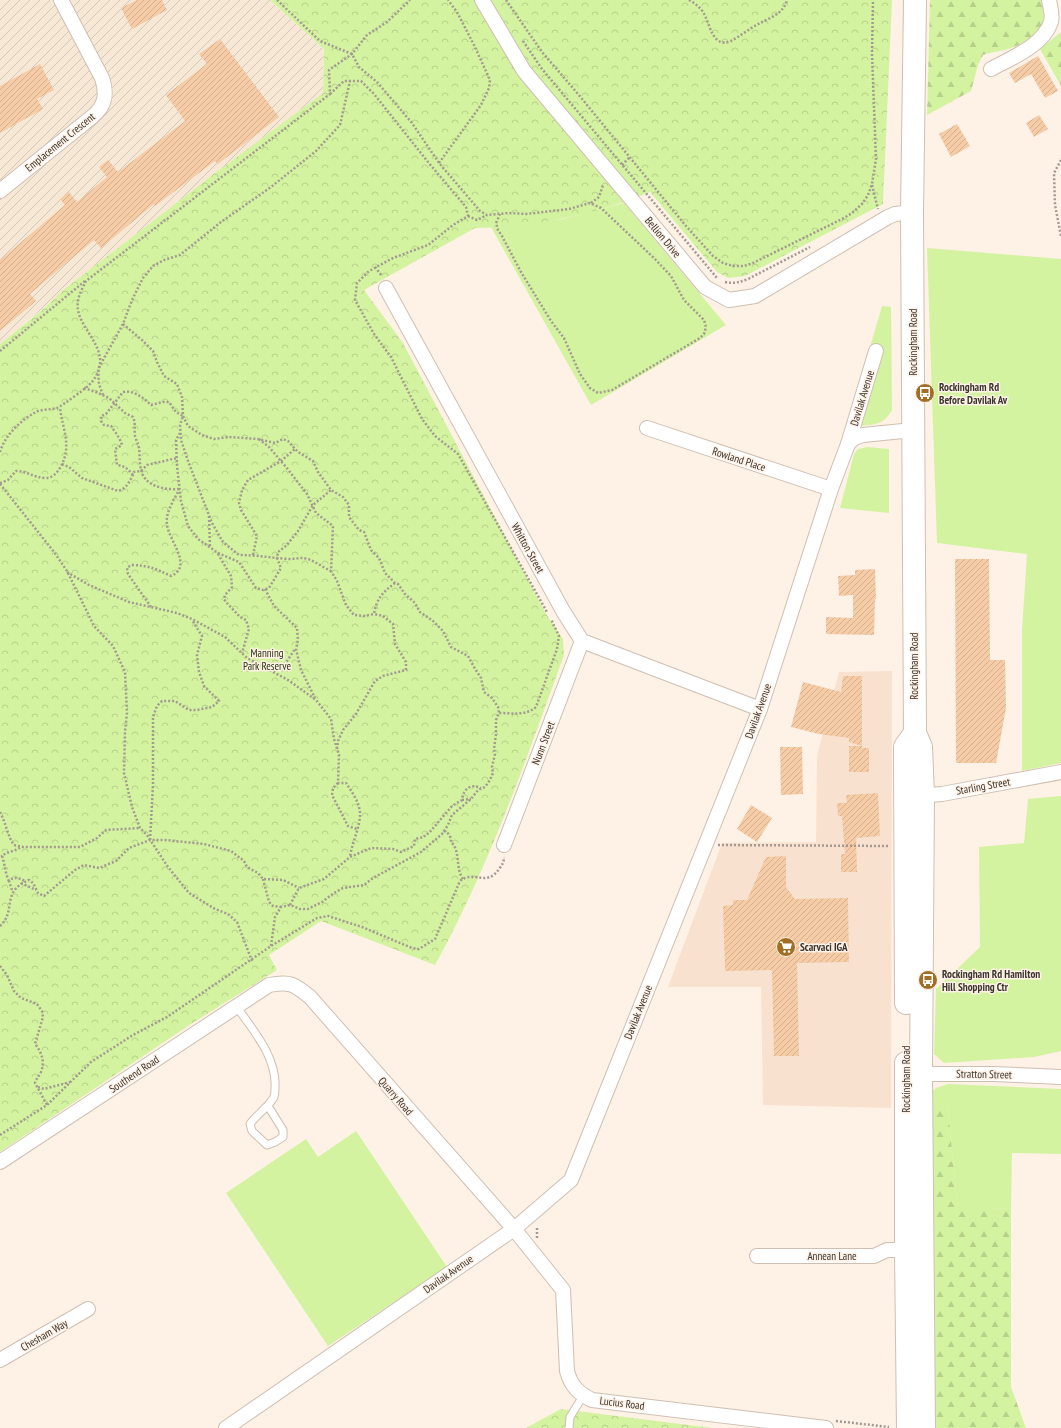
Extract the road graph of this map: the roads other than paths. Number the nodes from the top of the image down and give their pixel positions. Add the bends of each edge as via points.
1 (60, 0) edge
2 (482, 0) edge
3 (915, 0) edge
4 (1049, 0) edge
5 (991, 69) dead end
6 (0, 191) edge
7 (912, 212) junction
8 (386, 288) dead end
9 (876, 351) dead end
10 (647, 428) dead end
11 (913, 430) junction
12 (848, 444) junction
13 (831, 490) junction
14 (582, 640) junction
15 (760, 709) junction
16 (1061, 772) edge
17 (914, 796) junction
18 (504, 845) road end
19 (268, 985) joint
20 (236, 1006) junction
21 (914, 1074) junction
22 (1061, 1077) edge
23 (268, 1106) junction
24 (0, 1162) edge
25 (514, 1229) junction
26 (906, 1250) junction
27 (757, 1256) dead end
28 (88, 1309) dead end
29 (0, 1360) edge
30 (583, 1396) junction
31 (830, 1424) edge
32 (899, 1427) edge
33 (226, 1428) edge
34 (569, 1428) edge
35 (924, 1428) edge

1 - 6 street, Emplacement Crescent via 102,78 106,91 104,103 98,112
2 - 7 street, Bellion Drive via 524,71 705,287 729,300 755,296 888,217
3 - 7 main road, Rockingham Road
4 - 5 street via 1052,21 1043,36 1031,48
7 - 11 main road, Rockingham Road
8 - 14 street, Whitton Street via 563,611
9 - 12 street, Davilak Avenue
10 - 13 street, Rowland Place
11 - 12 street, Davilak Avenue via 863,435 854,438
11 - 17 main road, Rockingham Road via 915,733 905,748
12 - 13 street, Davilak Avenue
13 - 15 street, Davilak Avenue
14 - 15 street
14 - 18 street, Nunn Street
15 - 25 street, Davilak Avenue via 571,1180
16 - 17 street, Starling Street via 942,794
17 - 21 main road, Rockingham Road
19 - 20 street, Southend Road
19 - 25 street, Quarry Road via 282,982 295,985 310,997
20 - 23 lane via 265,1049 273,1067 276,1079 275,1095
20 - 24 street, Southend Road
21 - 22 street, Stratton Street
21 - 26 main road, Rockingham Road
21 - 35 main road, Rockingham Road
23 - 23 lane via 250,1124 252,1131 267,1145 283,1137 284,1133
25 - 30 street via 564,1290 567,1371 575,1390
25 - 33 street, Davilak Avenue
26 - 27 street, Annean Lane via 888,1250 874,1256
26 - 32 main road, Rockingham Road
28 - 29 street, Chesham Way
30 - 31 street, Lucius Road via 592,1400
30 - 34 lane via 570,1417

